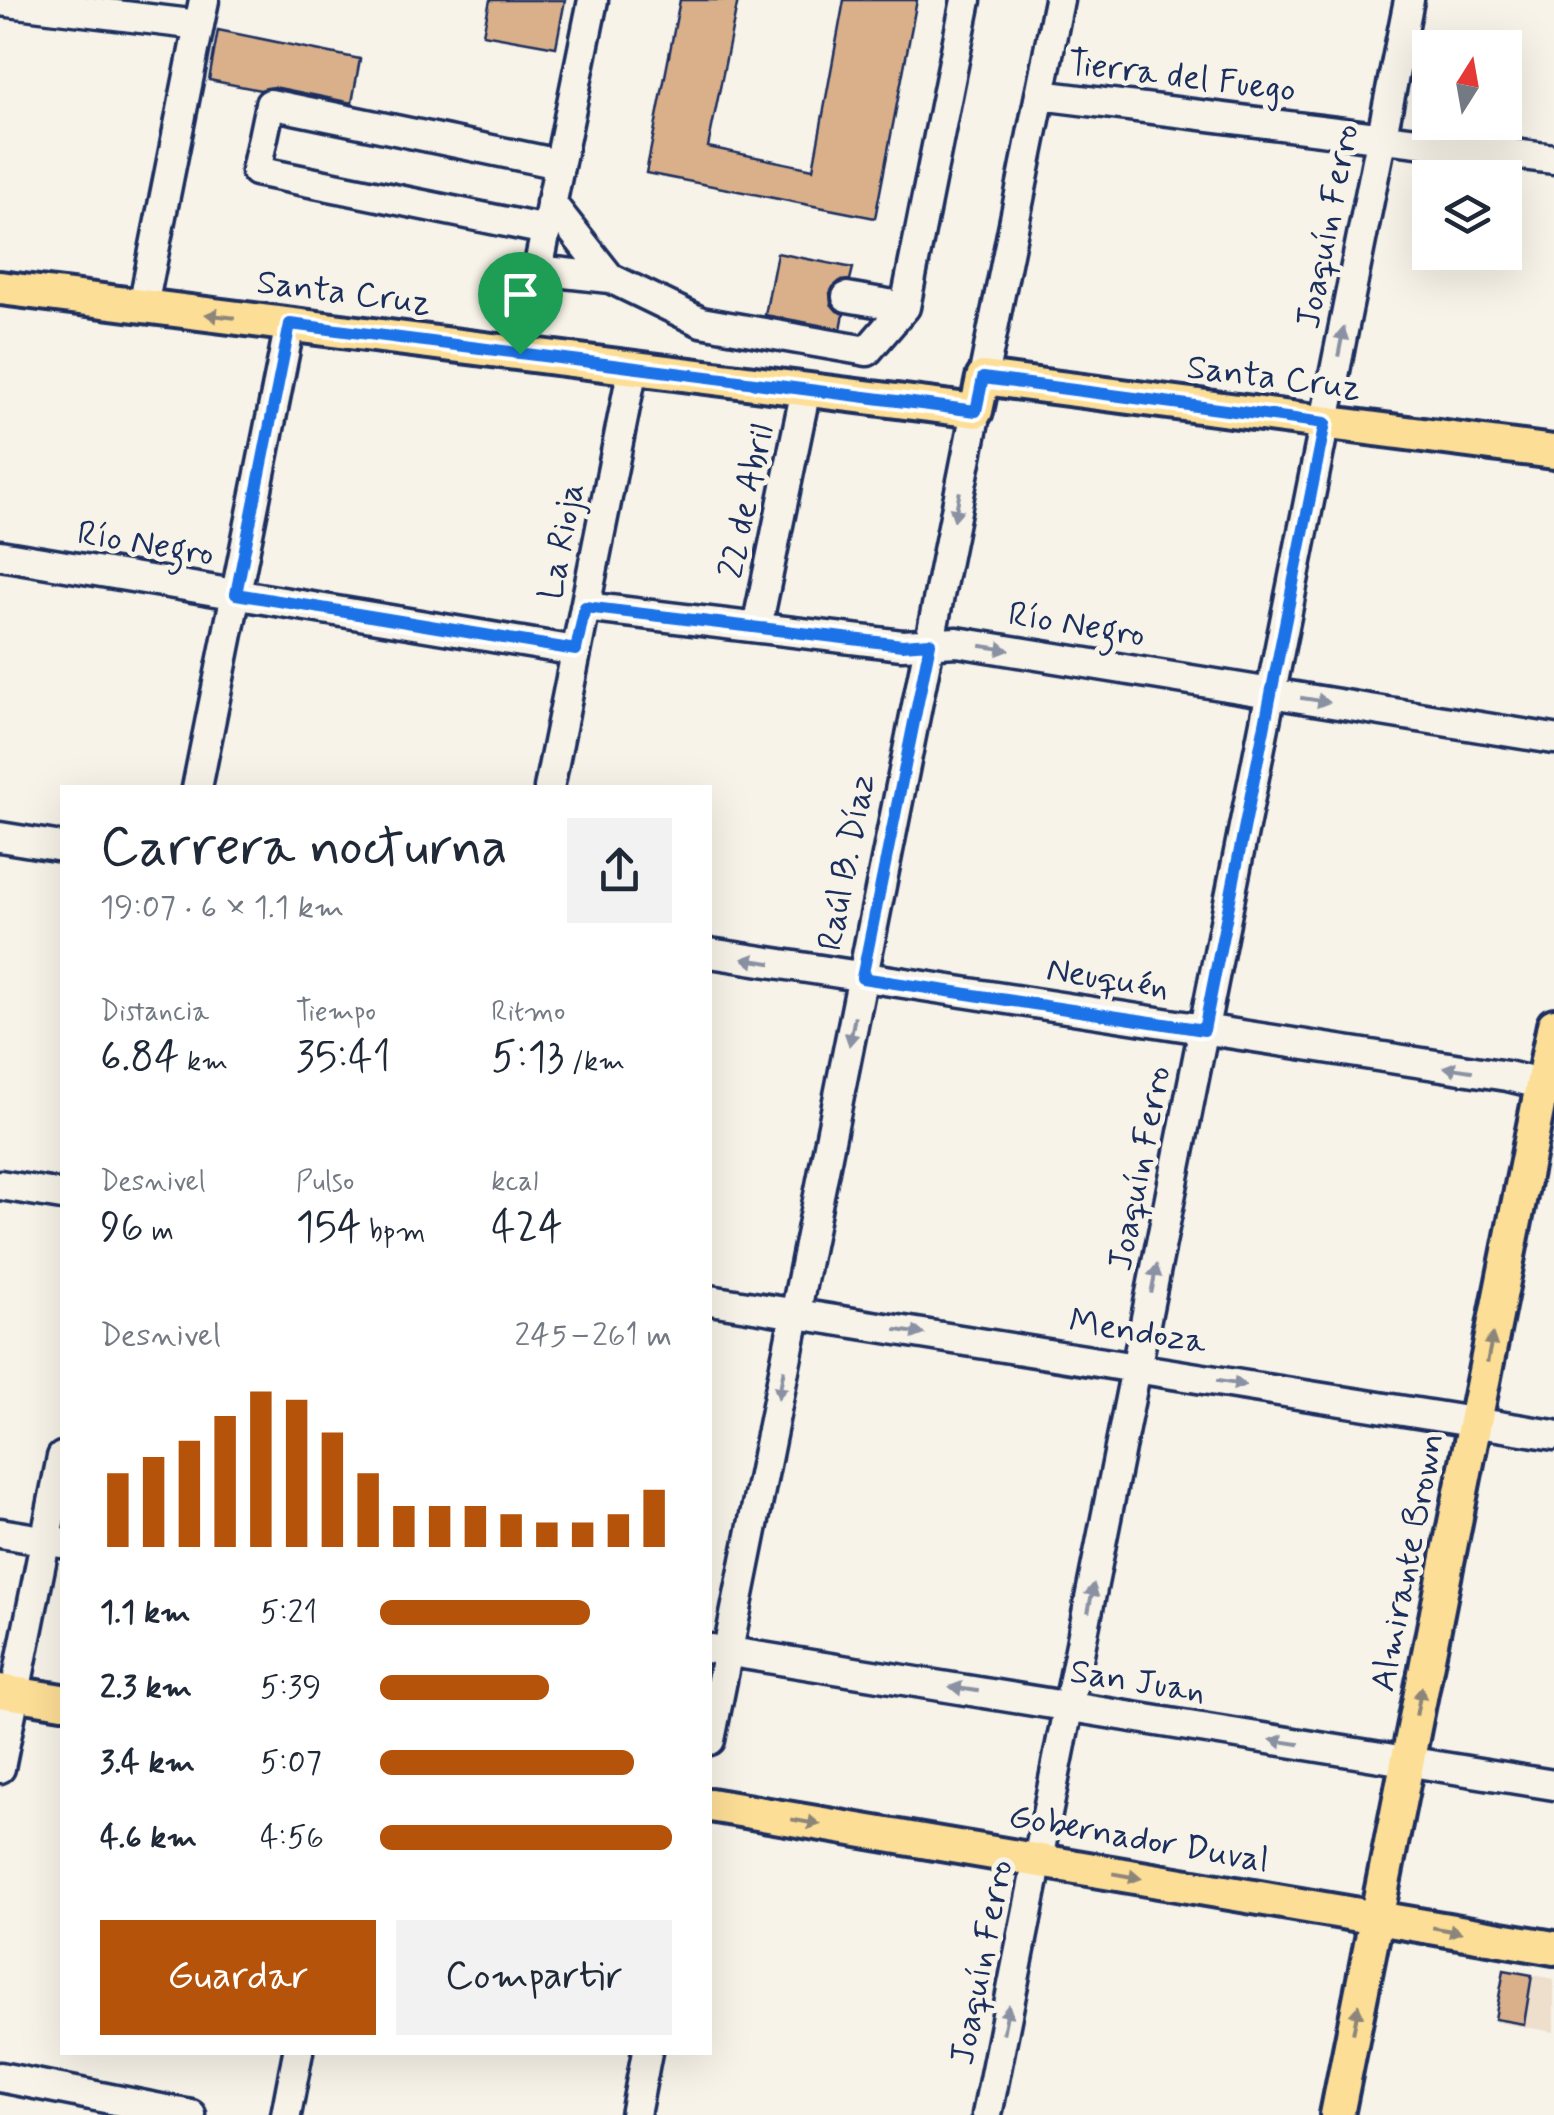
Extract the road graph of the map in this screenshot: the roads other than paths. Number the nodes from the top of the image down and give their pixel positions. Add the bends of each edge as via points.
1 (593, 0) edge
2 (966, 0) edge
3 (1059, 0) edge
4 (1410, 0) edge
5 (0, 1) edge
6 (202, 13) edge
7 (1040, 96) junction
8 (1382, 138) junction
9 (1554, 160) edge
10 (559, 164) junction
11 (551, 202) junction
12 (546, 230) junction
13 (537, 270) junction
14 (610, 278) junction
15 (0, 288) edge
16 (847, 298) dead end
17 (143, 306) junction
18 (905, 307) junction
19 (290, 324) junction
20 (520, 354) junction
21 (632, 368) junction
22 (806, 390) junction
23 (980, 395) junction
24 (1325, 423) junction
25 (1554, 452) edge
26 (0, 555) edge
27 (236, 594) junction
28 (585, 607) junction
29 (757, 628) junction
30 (930, 643) junction
31 (576, 650) junction
32 (1271, 693) junction
33 (1554, 739) edge
34 (198, 785) edge
35 (550, 785) edge
36 (0, 837) edge
37 (60, 847) edge
38 (712, 953) edge
39 (862, 978) junction
40 (1554, 1025) edge
41 (1204, 1030) junction
42 (1548, 1086) edge
43 (0, 1184) edge
44 (60, 1195) edge
45 (712, 1300) edge
46 (796, 1314) junction
47 (1136, 1368) junction
48 (1475, 1422) junction
49 (1554, 1435) edge
50 (60, 1478) edge
51 (0, 1533) edge
52 (54, 1542) edge
53 (719, 1650) edge
54 (8, 1692) edge
55 (60, 1701) edge
56 (1069, 1706) junction
57 (712, 1720) edge
58 (1407, 1762) junction
59 (0, 1768) edge
60 (1554, 1785) edge
61 (712, 1805) edge
62 (1038, 1860) junction
63 (1376, 1918) junction
64 (1554, 1948) edge
65 (297, 2055) edge
66 (646, 2055) edge
67 (0, 2077) edge
68 (191, 2115) edge
69 (286, 2115) edge
70 (635, 2115) edge
71 (987, 2115) edge
72 (1337, 2115) edge

1 - 10 street
2 - 18 street
3 - 7 street, Raúl B. Díaz
4 - 8 street, Joaquín Ferro
5 - 6 street
6 - 17 street
7 - 8 street, Tierra del Fuego
7 - 23 street, Raúl B. Díaz
8 - 9 street, Tierra del Fuego
24 -> 8 street, Joaquín Ferro
10 - 11 street
10 - 12 street via 270,104 256,170
11 - 12 street
11 - 14 street
12 - 13 street
13 - 14 street
13 - 20 street
14 - 18 street via 701,322 866,351
15 - 17 main road, Santa Cruz
16 - 18 street
19 -> 17 main road, Santa Cruz
19 - 20 main road, Santa Cruz
19 - 27 street
20 - 21 main road, Santa Cruz
21 - 22 main road, Santa Cruz
21 - 28 street, La Rioja
22 - 23 main road, Santa Cruz
22 - 29 street, 22 de Abril
23 - 24 main road, Santa Cruz
23 -> 30 street, Raúl B. Díaz
24 - 25 main road, Santa Cruz
24 - 32 street, Joaquín Ferro
26 - 27 street, Río Negro
27 - 31 street, Río Negro
27 - 34 street
28 - 29 street, Río Negro
28 - 31 street, La Rioja
29 - 30 street, Río Negro
30 -> 32 street, Río Negro
30 - 39 street, Raúl B. Díaz
31 - 35 street, La Rioja
32 -> 33 street, Río Negro
32 - 41 street, Joaquín Ferro
36 - 37 street
39 -> 38 street, Neuquén
39 - 41 street, Neuquén
39 -> 46 street, Raúl B. Díaz
40 - 42 main road, Almirante Brown
42 -> 41 street, Neuquén
47 -> 41 street, Joaquín Ferro
48 -> 42 main road, Almirante Brown
43 - 44 street
45 - 46 street, Mendoza
46 -> 47 street, Mendoza
46 -> 53 street, Raúl B. Díaz
47 -> 48 street, Mendoza
56 -> 47 street, Joaquín Ferro
48 - 49 street, Mendoza
58 -> 48 main road, Almirante Brown
50 - 52 street
51 - 52 street
52 - 54 street
56 -> 53 street, San Juan
53 - 57 street, Raúl B. Díaz
54 - 55 main road
54 - 59 street
58 -> 56 street, San Juan
56 - 62 street, Joaquín Ferro
58 - 60 street, San Juan
58 - 63 main road, Almirante Brown
61 -> 62 main road, Gobernador Duval
62 -> 63 main road, Gobernador Duval
71 -> 62 street, Joaquín Ferro
63 -> 64 main road, Gobernador Duval
72 -> 63 main road, Almirante Brown
65 - 69 street
66 - 70 street
67 - 68 street

